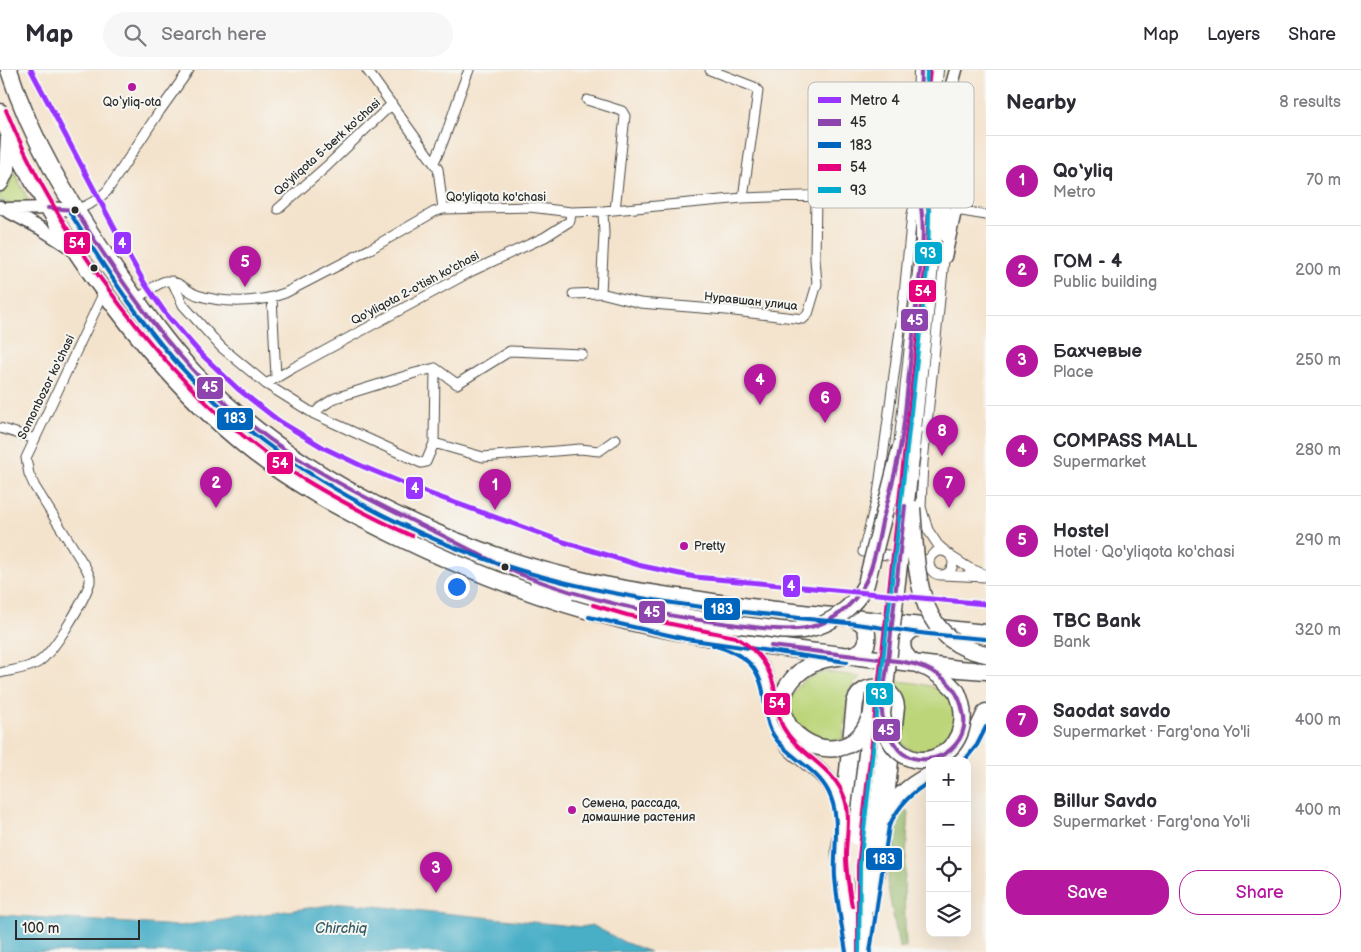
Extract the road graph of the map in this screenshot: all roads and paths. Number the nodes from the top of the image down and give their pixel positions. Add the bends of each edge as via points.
1 (9, 70) edge
2 (189, 70) edge
3 (367, 70) edge
4 (469, 70) edge
5 (710, 70) edge
6 (587, 100) dead end
7 (392, 104) junction
8 (0, 112) edge
9 (9, 134) junction
10 (434, 162) junction
11 (0, 183) edge
12 (808, 195) edge
13 (743, 198) junction
14 (48, 208) junction
15 (816, 208) edge
16 (914, 208) edge
17 (922, 208) edge
18 (935, 208) edge
19 (945, 208) edge
20 (278, 209) dead end
21 (443, 209) junction
22 (75, 210) junction
23 (615, 210) junction
24 (956, 210) joint
25 (2, 211) edge
26 (603, 211) junction
27 (571, 212) junction
28 (986, 215) edge
29 (75, 250) junction
30 (945, 257) junction
31 (172, 281) junction
32 (104, 292) junction
33 (601, 293) junction
34 (573, 294) dead end
35 (272, 298) junction
36 (136, 300) junction
37 (582, 354) dead end
38 (435, 368) junction
39 (276, 377) junction
40 (266, 384) junction
41 (314, 414) junction
42 (0, 428) edge
43 (35, 439) junction
44 (616, 439) dead end
45 (434, 443) junction
46 (907, 448) junction
47 (878, 494) junction
48 (921, 496) junction
49 (448, 538) junction
50 (948, 554) junction
51 (929, 560) junction
52 (942, 574) junction
53 (986, 576) edge
54 (854, 618) junction
55 (921, 627) junction
56 (986, 633) edge
57 (715, 639) junction
58 (986, 654) edge
59 (848, 656) junction
60 (916, 663) junction
61 (986, 671) edge
62 (0, 673) edge
63 (986, 712) edge
64 (877, 713) junction
65 (959, 757) edge
66 (926, 777) edge
67 (883, 824) junction
68 (842, 825) junction
69 (863, 838) junction
70 (853, 952) edge
71 (864, 952) edge

1 - 22 highway via 40,148
2 - 22 street via 107,191 86,207
3 - 7 street
4 - 10 street
5 - 13 street via 758,91
6 - 23 street via 622,111 625,116
7 - 10 street
7 - 20 street, Qo'yliqota 5-berk ko'chasi
8 - 9 highway
9 - 11 highway via 7,168
9 - 14 highway
10 - 21 street via 440,177
12 - 13 street, Qo'yliqota ko'chasi
13 - 23 street, Qo'yliqota ko'chasi
14 - 22 street
14 - 25 street
14 - 29 highway
15 - 33 street, Нуравшан улица via 814,259 817,284 808,314 803,319 640,303
16 - 47 street
17 - 46 main road via 923,245
18 - 46 main road via 934,237
19 - 30 street
21 - 27 street, Qo'yliqota ko'chasi via 530,207
21 - 35 street, Qo'yliqota ko'chasi
22 - 36 highway
23 - 26 street, Qo'yliqota ko'chasi
24 - 28 street
24 - 30 street
25 - 29 street via 47,232
26 - 27 street, Qo'yliqota ko'chasi
26 - 33 street
27 - 39 street, Qo'yliqota 2-o'tish ko'chasi via 570,221 545,237 472,270
29 - 32 highway
30 - 48 street
31 - 35 street, Qo'yliqota ko'chasi via 195,294 219,301
31 - 36 street via 163,282
31 - 40 street via 184,305 221,347
32 - 43 street, Somonbozor ko'chasi
32 - 57 highway via 166,369 221,425 262,459 326,500 409,542 561,603 626,621
33 - 34 street
35 - 39 street
36 - 49 highway via 196,374 252,425 331,479
37 - 38 street via 510,351 457,384
38 - 41 street via 336,398
38 - 45 street
39 - 40 street, Qo'yliqota 2-o'tish ko'chasi
40 - 41 street
41 - 45 street via 421,463 426,462
42 - 43 street
43 - 62 street, Somonbozor ko'chasi via 26,458 29,474 86,568 90,582 48,654 31,666
44 - 45 street via 599,451 580,449 483,457
46 - 49 highway, bridge via 866,584 850,606 837,616 800,631 740,626 645,609 575,592 524,576
46 - 58 highway, bridge via 925,606 946,637 964,648
46 - 64 highway, bridge
47 - 48 street via 884,504 898,512 909,509
47 - 51 street via 863,552
48 - 50 street via 928,530
49 - 54 highway via 523,566 597,584 769,610
50 - 51 street via 937,551
50 - 52 street via 952,568
50 - 53 street
51 - 52 street via 932,570
52 - 53 street
54 - 55 highway
54 - 59 highway via 865,626 868,640 861,652
55 - 56 highway
55 - 60 highway via 908,631 902,643 905,656
57 - 59 highway
57 - 68 highway via 737,646 760,666 768,684 777,730 832,785 839,801
59 - 60 highway
59 - 64 highway, bridge via 821,660 801,671 784,696 789,726 806,743 836,748 862,733
60 - 61 highway
60 - 64 highway, bridge via 939,675 962,702 966,713 965,730 958,745 941,758 921,760 903,754 888,736
63 - 65 highway via 972,742
64 - 69 highway, bridge
66 - 67 highway via 900,796
67 - 68 highway via 896,707 889,692 875,687 864,690 855,702
67 - 71 highway
68 - 70 highway via 840,877
69 - 70 highway via 854,879
69 - 71 highway

